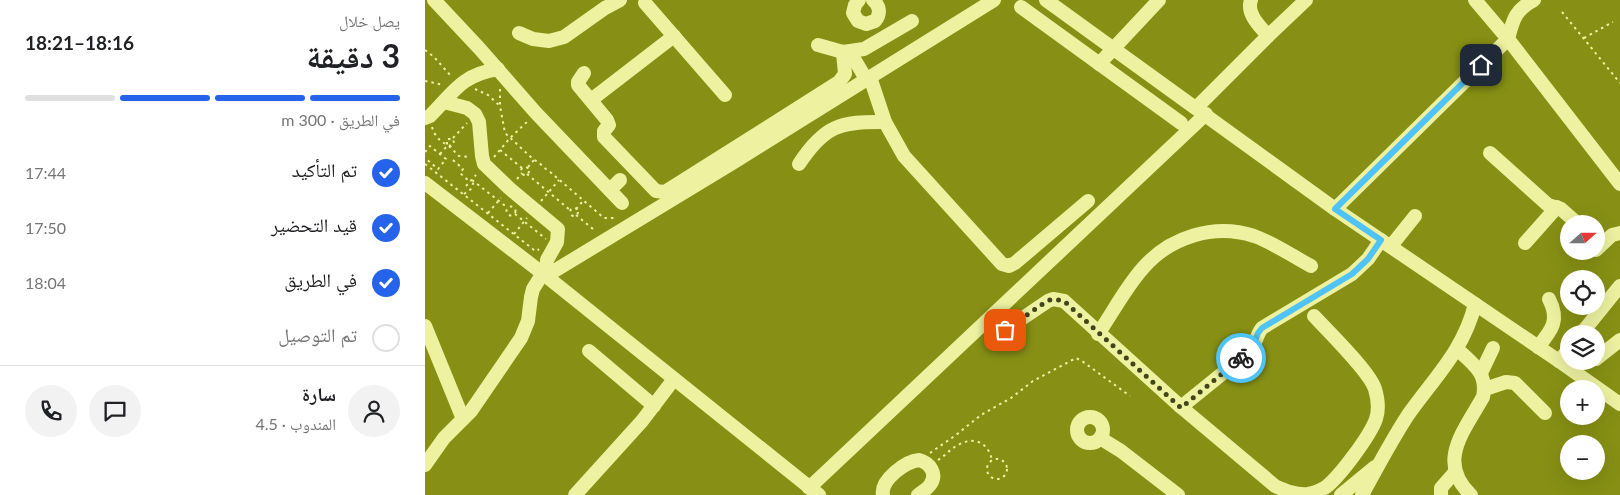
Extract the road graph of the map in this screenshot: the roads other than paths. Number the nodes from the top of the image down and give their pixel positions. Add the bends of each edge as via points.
1 (435, 0) edge
2 (620, 0) edge
3 (859, 0) edge
4 (873, 0) edge
5 (994, 0) edge
6 (1046, 0) edge
7 (1251, 0) edge
8 (1307, 0) edge
9 (1475, 0) edge
10 (1533, 0) edge
11 (645, 2) dead end
12 (1155, 2) edge
13 (1518, 4) edge
14 (1021, 8) dead end
15 (875, 21) junction
16 (912, 21) dead end
17 (519, 33) dead end
18 (674, 36) junction
19 (1267, 36) junction
20 (884, 37) junction
21 (1508, 39) junction
22 (818, 45) dead end
23 (1115, 49) junction
24 (847, 52) junction
25 (1099, 64) junction
26 (498, 69) junction
27 (584, 73) dead end
28 (868, 78) junction
29 (725, 95) dead end
30 (591, 100) junction
31 (444, 102) junction
32 (1201, 111) junction
33 (427, 117) edge
34 (885, 122) junction
35 (1181, 123) dead end
36 (1490, 153) dead end
37 (799, 164) dead end
38 (620, 180) dead end
39 (425, 183) edge
40 (1620, 184) edge
41 (610, 190) junction
42 (1088, 201) dead end
43 (622, 203) dead end
44 (1557, 207) junction
45 (1335, 209) junction
46 (1568, 215) edge
47 (1415, 216) dead end
48 (1620, 233) edge
49 (1605, 241) edge
50 (1386, 243) junction
51 (1525, 243) dead end
52 (1311, 266) dead end
53 (544, 275) junction
54 (1620, 286) edge
55 (1549, 299) dead end
56 (1475, 304) junction
57 (1314, 316) dead end
58 (1588, 325) edge
59 (425, 326) edge
60 (1005, 330) dead end
61 (1098, 334) junction
62 (1620, 340) edge
63 (1538, 347) junction
64 (1493, 348) dead end
65 (589, 350) dead end
66 (1457, 350) junction
67 (1605, 352) edge
68 (1559, 361) joint
69 (1584, 370) edge
70 (1481, 373) junction
71 (1579, 375) junction
72 (674, 379) junction
73 (1485, 389) junction
74 (1620, 404) edge
75 (654, 406) junction
76 (1181, 408) junction
77 (1545, 413) dead end
78 (463, 419) junction
79 (1100, 438) dead end
80 (1380, 463) junction
81 (425, 465) edge
82 (1455, 472) junction
83 (813, 492) edge
84 (575, 495) edge
85 (883, 495) edge
86 (918, 495) edge
87 (1179, 495) edge
88 (1341, 495) edge
89 (1362, 495) edge
90 (1441, 495) edge
91 (1471, 495) edge

1 - 26 street
2 - 17 street via 564,37 533,39
3 - 15 street via 853,9 855,18 867,24
4 - 15 street via 879,8
5 - 28 street
6 - 23 street
7 - 19 street via 1251,13
8 - 19 street
9 - 21 street
10 - 13 street
11 - 18 street
12 - 23 street
13 - 21 street
14 - 25 street
15 - 20 street
16 - 20 street
18 - 29 street
18 - 30 street
19 - 32 street
20 - 24 street via 864,48
21 - 40 street
21 - 45 street
22 - 24 street
23 - 25 street
23 - 32 street
24 - 28 street
24 - 30 street via 845,74 839,82 665,192 656,191 606,140 607,120
25 - 35 street
26 - 31 street via 476,74 458,86
26 - 41 street
27 - 30 street via 578,85
28 - 34 street
28 - 53 street
31 - 33 street
31 - 53 street via 467,108 475,114 479,122 481,166 558,229 557,242 547,260
32 - 45 street
32 - 83 street
34 - 37 street via 858,121 828,131 815,141
34 - 42 street via 904,156 1002,264 1009,266 1015,263
36 - 44 street via 1548,205
38 - 41 street
39 - 53 street
41 - 43 street
44 - 46 street
44 - 51 street
45 - 50 street
47 - 50 street
48 - 49 street
50 - 56 street
50 - 76 street via 1352,274 1262,328 1252,349
52 - 61 street via 1253,236 1228,231 1202,233 1178,240 1142,269
53 - 72 street
53 - 78 street via 531,296 528,321 521,338
54 - 58 street
55 - 63 street via 1554,323
56 - 63 street
56 - 66 street
57 - 76 street via 1366,374 1378,403 1376,419 1368,433 1336,478 1324,488 1308,494 1291,493 1275,486
59 - 78 street
60 - 61 street via 1047,301 1059,299
61 - 76 street
62 - 67 street
63 - 68 street
64 - 70 street
65 - 75 street
66 - 70 street
66 - 80 street via 1410,413
68 - 71 street
69 - 71 street
70 - 73 street
71 - 74 street
72 - 75 street
72 - 83 street
73 - 77 street via 1506,382 1515,383
73 - 82 street via 1457,443
75 - 84 street
78 - 81 street via 444,438
79 - 87 street
80 - 88 street
80 - 89 street
82 - 90 street via 1441,488
82 - 91 street
85 - 86 street via 883,485 887,480 909,463 925,463 933,472 933,478 931,485

